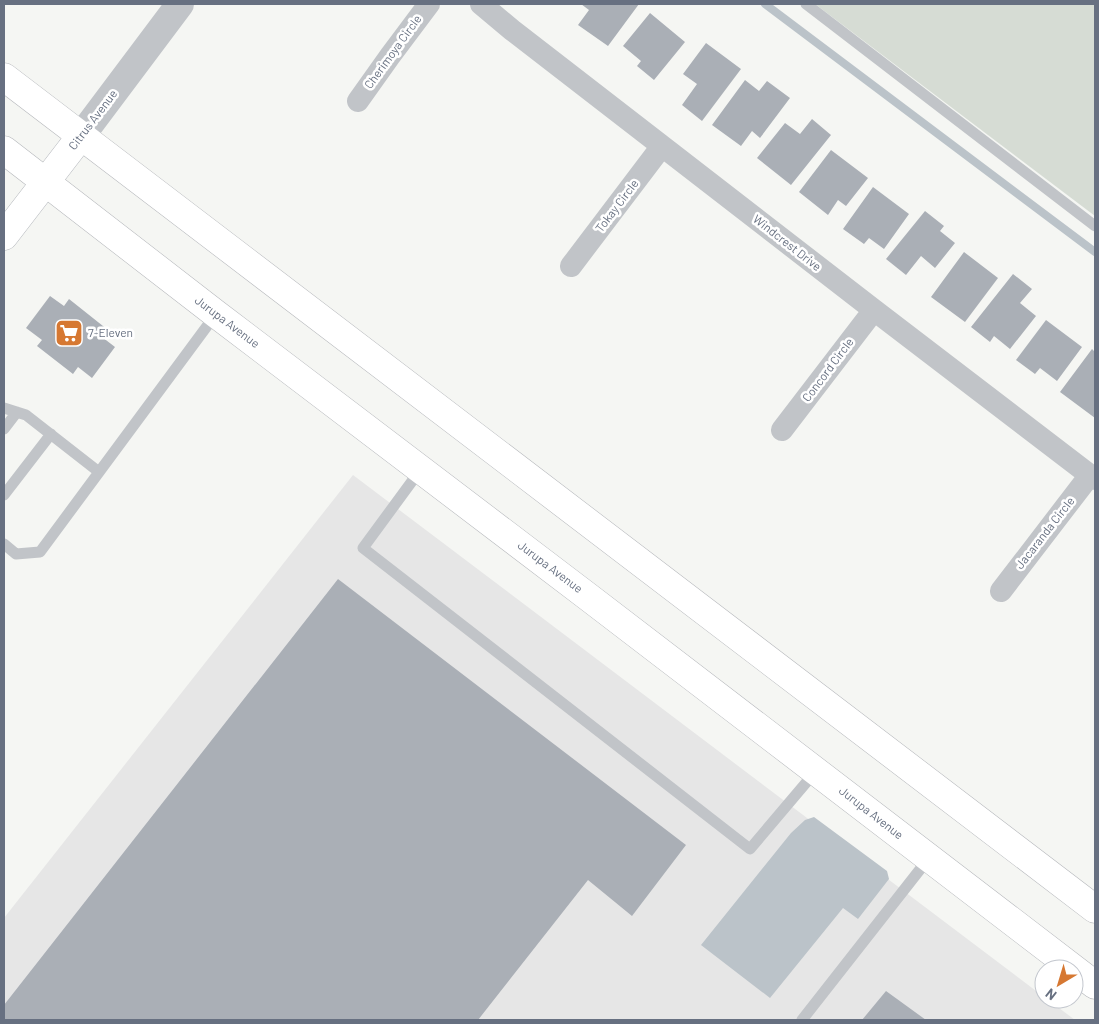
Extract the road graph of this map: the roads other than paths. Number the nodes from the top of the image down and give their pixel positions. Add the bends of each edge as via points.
1 (180, 4) edge
2 (429, 4) edge
3 (481, 4) edge
4 (806, 4) edge
5 (4, 77) edge
6 (358, 101) dead end
7 (81, 136) junction
8 (662, 146) junction
9 (4, 150) edge
10 (46, 182) junction
11 (1095, 226) edge
12 (4, 236) edge
13 (571, 266) dead end
14 (874, 310) junction
15 (216, 314) junction
16 (4, 408) edge
17 (16, 412) junction
18 (4, 429) edge
19 (782, 430) dead end
20 (51, 434) junction
21 (421, 469) junction
22 (98, 472) junction
23 (1093, 477) edge
24 (4, 495) edge
25 (4, 544) edge
26 (1001, 591) dead end
27 (816, 771) junction
28 (929, 858) junction
29 (1095, 909) edge
30 (1095, 985) edge
31 (802, 1020) edge

1 - 7 street, Citrus Avenue
2 - 6 street, Cherimoya Circle
3 - 8 street, Windcrest Drive
4 - 11 lane
5 - 7 main road
7 - 10 main road, Citrus Avenue
7 - 29 main road
8 - 13 street, Tokay Circle
8 - 14 street, Windcrest Drive
9 - 10 main road, Jurupa Avenue
10 - 12 main road, Citrus Avenue
10 - 15 main road, Jurupa Avenue
14 - 19 street, Concord Circle
14 - 23 street, Windcrest Drive
15 - 21 main road, Jurupa Avenue
15 - 22 lane
16 - 17 lane
17 - 18 lane
17 - 20 lane via 26,415
20 - 22 lane
20 - 24 lane
21 - 27 main road, Jurupa Avenue
21 - 27 lane via 363,548 750,849
22 - 25 lane via 40,552 16,554
23 - 26 street, Jacaranda Circle
27 - 28 main road, Jurupa Avenue
28 - 30 main road, Jurupa Avenue
28 - 31 lane

